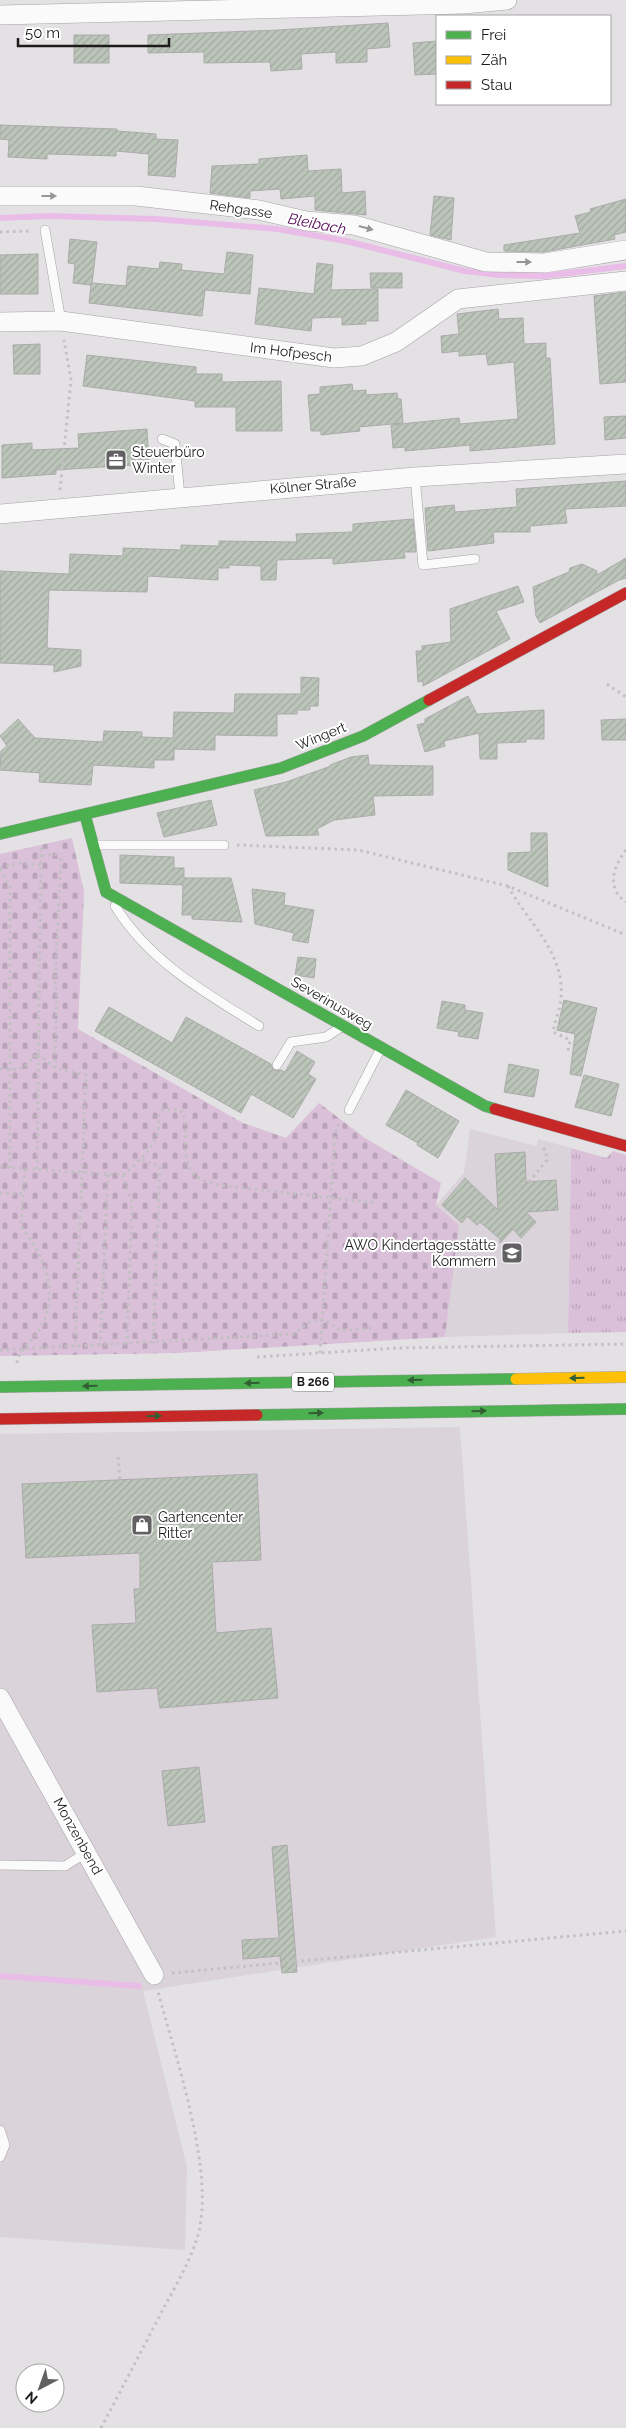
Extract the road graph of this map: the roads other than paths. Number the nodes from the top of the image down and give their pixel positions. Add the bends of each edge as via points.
1 (507, 0) edge
2 (0, 15) edge
3 (0, 196) edge
4 (45, 230) road end
5 (626, 250) edge
6 (626, 281) edge
7 (61, 321) junction
8 (0, 322) edge
9 (162, 439) dead end
10 (626, 464) edge
11 (415, 476) junction
12 (180, 496) junction
13 (0, 514) edge
14 (475, 559) dead end
15 (626, 593) edge
16 (84, 815) junction
17 (0, 834) edge
18 (92, 845) junction
19 (224, 845) road end
20 (106, 892) junction
21 (259, 1026) dead end
22 (343, 1026) junction
23 (381, 1048) junction
24 (277, 1065) dead end
25 (349, 1110) dead end
26 (626, 1146) edge
27 (626, 1377) edge
28 (0, 1388) edge
29 (626, 1409) edge
30 (0, 1419) edge
31 (0, 1698) edge
32 (87, 1852) junction
33 (0, 1865) edge
34 (154, 1975) road end
35 (0, 2130) edge
36 (0, 2156) edge

1 - 2 street via 464,4
3 -> 5 street, Rehgasse via 136,196 259,210 306,221 354,225 486,262 544,262
4 - 7 lane
6 - 7 street, Im Hofpesch via 458,299 396,342 362,356 334,358
7 - 8 street, Im Hofpesch
9 - 12 lane via 175,444
10 - 11 street, Kölner Straße
11 - 12 street, Kölner Straße
11 - 14 lane via 424,565
12 - 13 street, Kölner Straße
15 - 16 street, Wingert via 364,736 281,768
16 - 17 street, Wingert
16 - 18 street
18 - 19 lane
18 - 20 street
20 - 21 lane via 149,951 183,979
20 - 22 street, Severinusweg
22 - 23 street, Severinusweg
22 - 24 lane via 326,1038 291,1042
23 - 25 lane
23 - 26 street, Severinusweg via 485,1106
27 -> 28 street, B 266
30 -> 29 street
31 - 32 street, Monzenbend
32 - 33 lane via 65,1866
32 - 34 street, Monzenbend
35 - 36 lane via 5,2144

